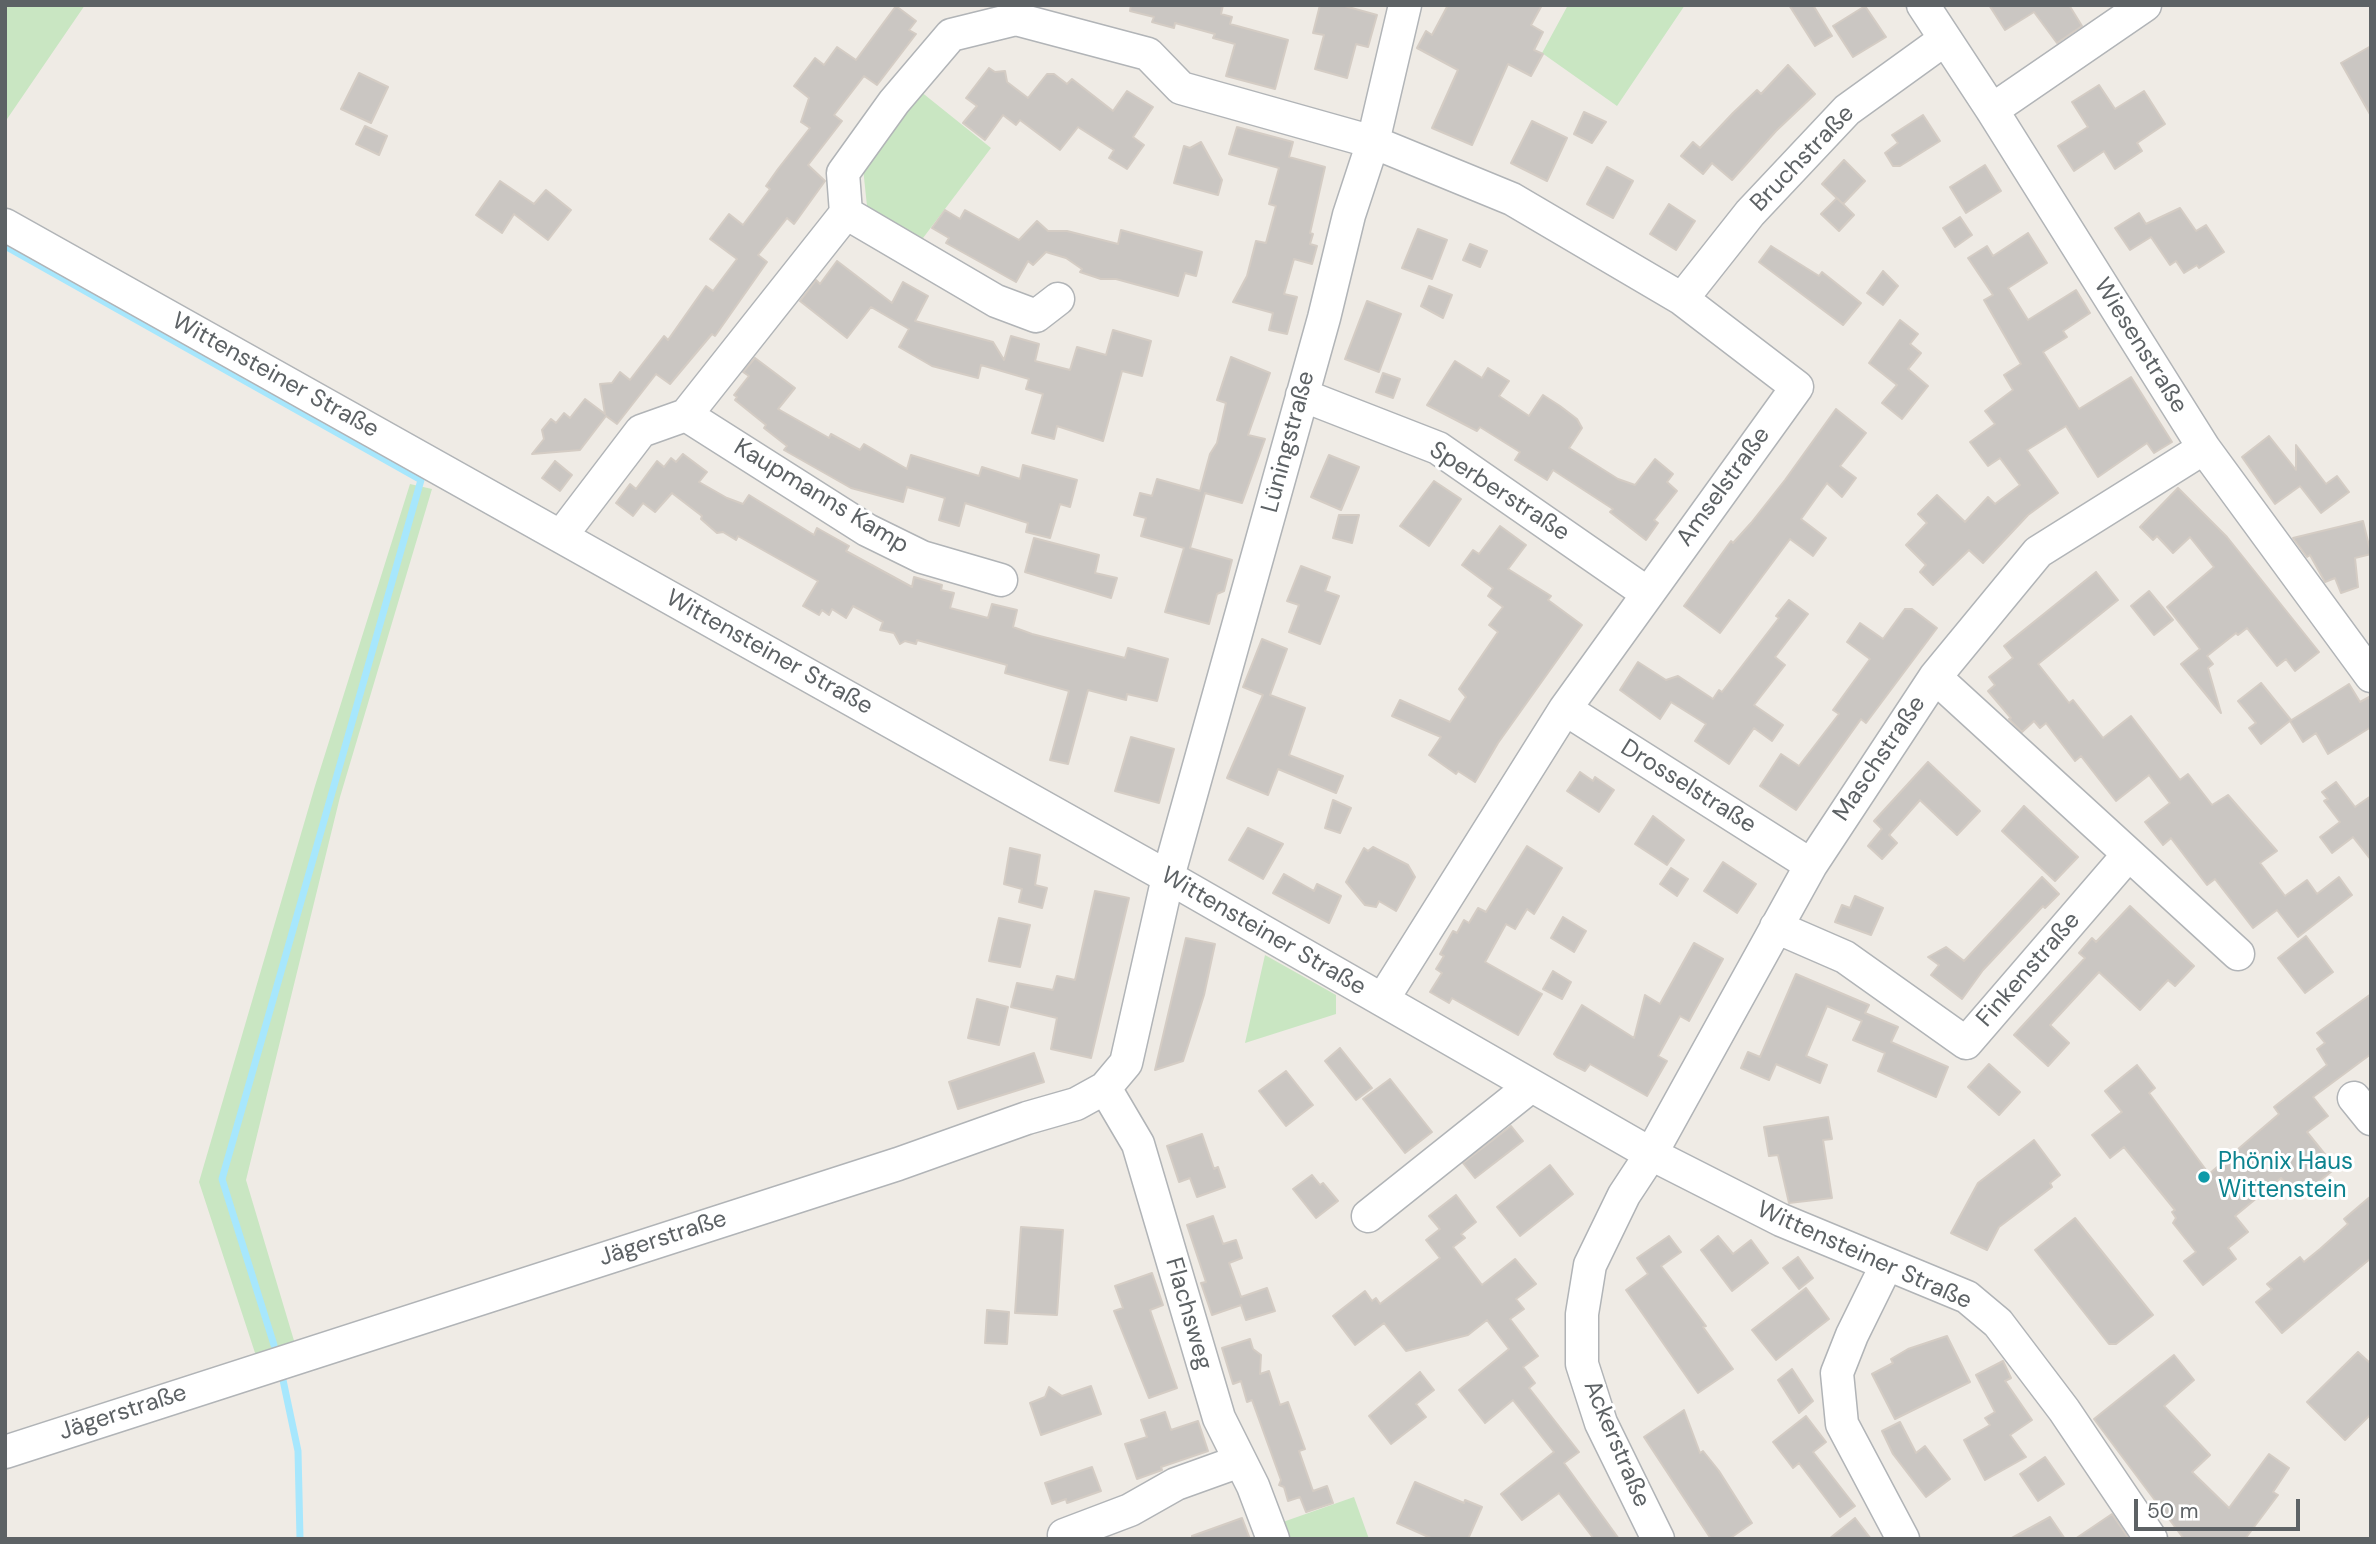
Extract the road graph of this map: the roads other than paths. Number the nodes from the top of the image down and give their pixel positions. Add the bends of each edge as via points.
1 (1405, 5) edge
2 (1923, 5) edge
3 (2145, 5) edge
4 (1017, 12) edge
5 (1944, 40) junction
6 (1992, 110) junction
7 (1373, 142) junction
8 (846, 213) junction
9 (5, 225) edge
10 (1058, 299) dead end
11 (1682, 299) junction
12 (1302, 395) junction
13 (686, 415) junction
14 (2204, 448) junction
15 (561, 536) junction
16 (1001, 580) dead end
17 (1647, 593) junction
18 (2371, 676) edge
19 (1935, 677) junction
20 (1565, 709) junction
21 (2128, 855) junction
22 (1811, 865) junction
23 (1168, 877) junction
24 (1776, 927) junction
25 (2238, 954) dead end
26 (1383, 999) junction
27 (1531, 1086) junction
28 (1105, 1088) junction
29 (1651, 1154) junction
30 (1368, 1216) dead end
31 (1886, 1266) junction
32 (5, 1452) edge
33 (1240, 1461) junction
34 (1064, 1535) dead end
35 (1273, 1539) edge
36 (1658, 1539) edge
37 (1903, 1539) edge
38 (2151, 1539) edge

1 - 7 street, Lüningstraße
2 - 5 street, Wiesenstraße
3 - 6 street
4 - 7 street via 1147,54 1181,88
4 - 8 street via 951,35 894,102 843,173
5 - 6 street, Wiesenstraße
5 - 11 street, Bruchstraße via 1847,110 1750,213
6 - 14 street, Wiesenstraße
7 - 11 street, Amselstraße via 1512,199
7 - 12 street, Lüningstraße
8 - 10 street via 996,301 1036,316
8 - 13 street
9 - 15 street, Wittensteiner Straße
11 - 17 street, Amselstraße via 1797,387
12 - 17 street, Sperberstraße via 1438,448
12 - 23 street, Lüningstraße
13 - 15 street via 641,431
13 - 16 street, Kaupmanns Kamp via 867,530 922,557
14 - 18 street, Wiesenstraße
14 - 19 street, Maschstraße via 2038,552
15 - 23 street, Wittensteiner Straße
17 - 20 street, Amselstraße
19 - 21 street
19 - 22 street, Maschstraße
20 - 22 street, Drosselstraße
20 - 26 street, Amselstraße
21 - 24 street, Finkenstraße via 1966,1043 1845,957
21 - 25 street
22 - 24 street, Maschstraße
23 - 26 street, Wittensteiner Straße
23 - 28 street, Jägerstraße via 1126,1063
24 - 29 street, Maschstraße
26 - 27 street, Wittensteiner Straße
27 - 29 street, Wittensteiner Straße
27 - 30 street
28 - 32 street, Jägerstraße via 1076,1104 898,1164
28 - 33 street, Flachsweg via 1138,1144 1219,1418
29 - 31 street, Wittensteiner Straße via 1781,1220
29 - 36 street, Ackerstraße via 1624,1195 1590,1265 1582,1314 1582,1364 1601,1423
31 - 37 street via 1837,1373 1842,1424
31 - 38 street, Wittensteiner Straße via 1967,1297 1998,1323 2064,1410
33 - 34 street via 1176,1484 1130,1510
33 - 35 street, Flachsweg

